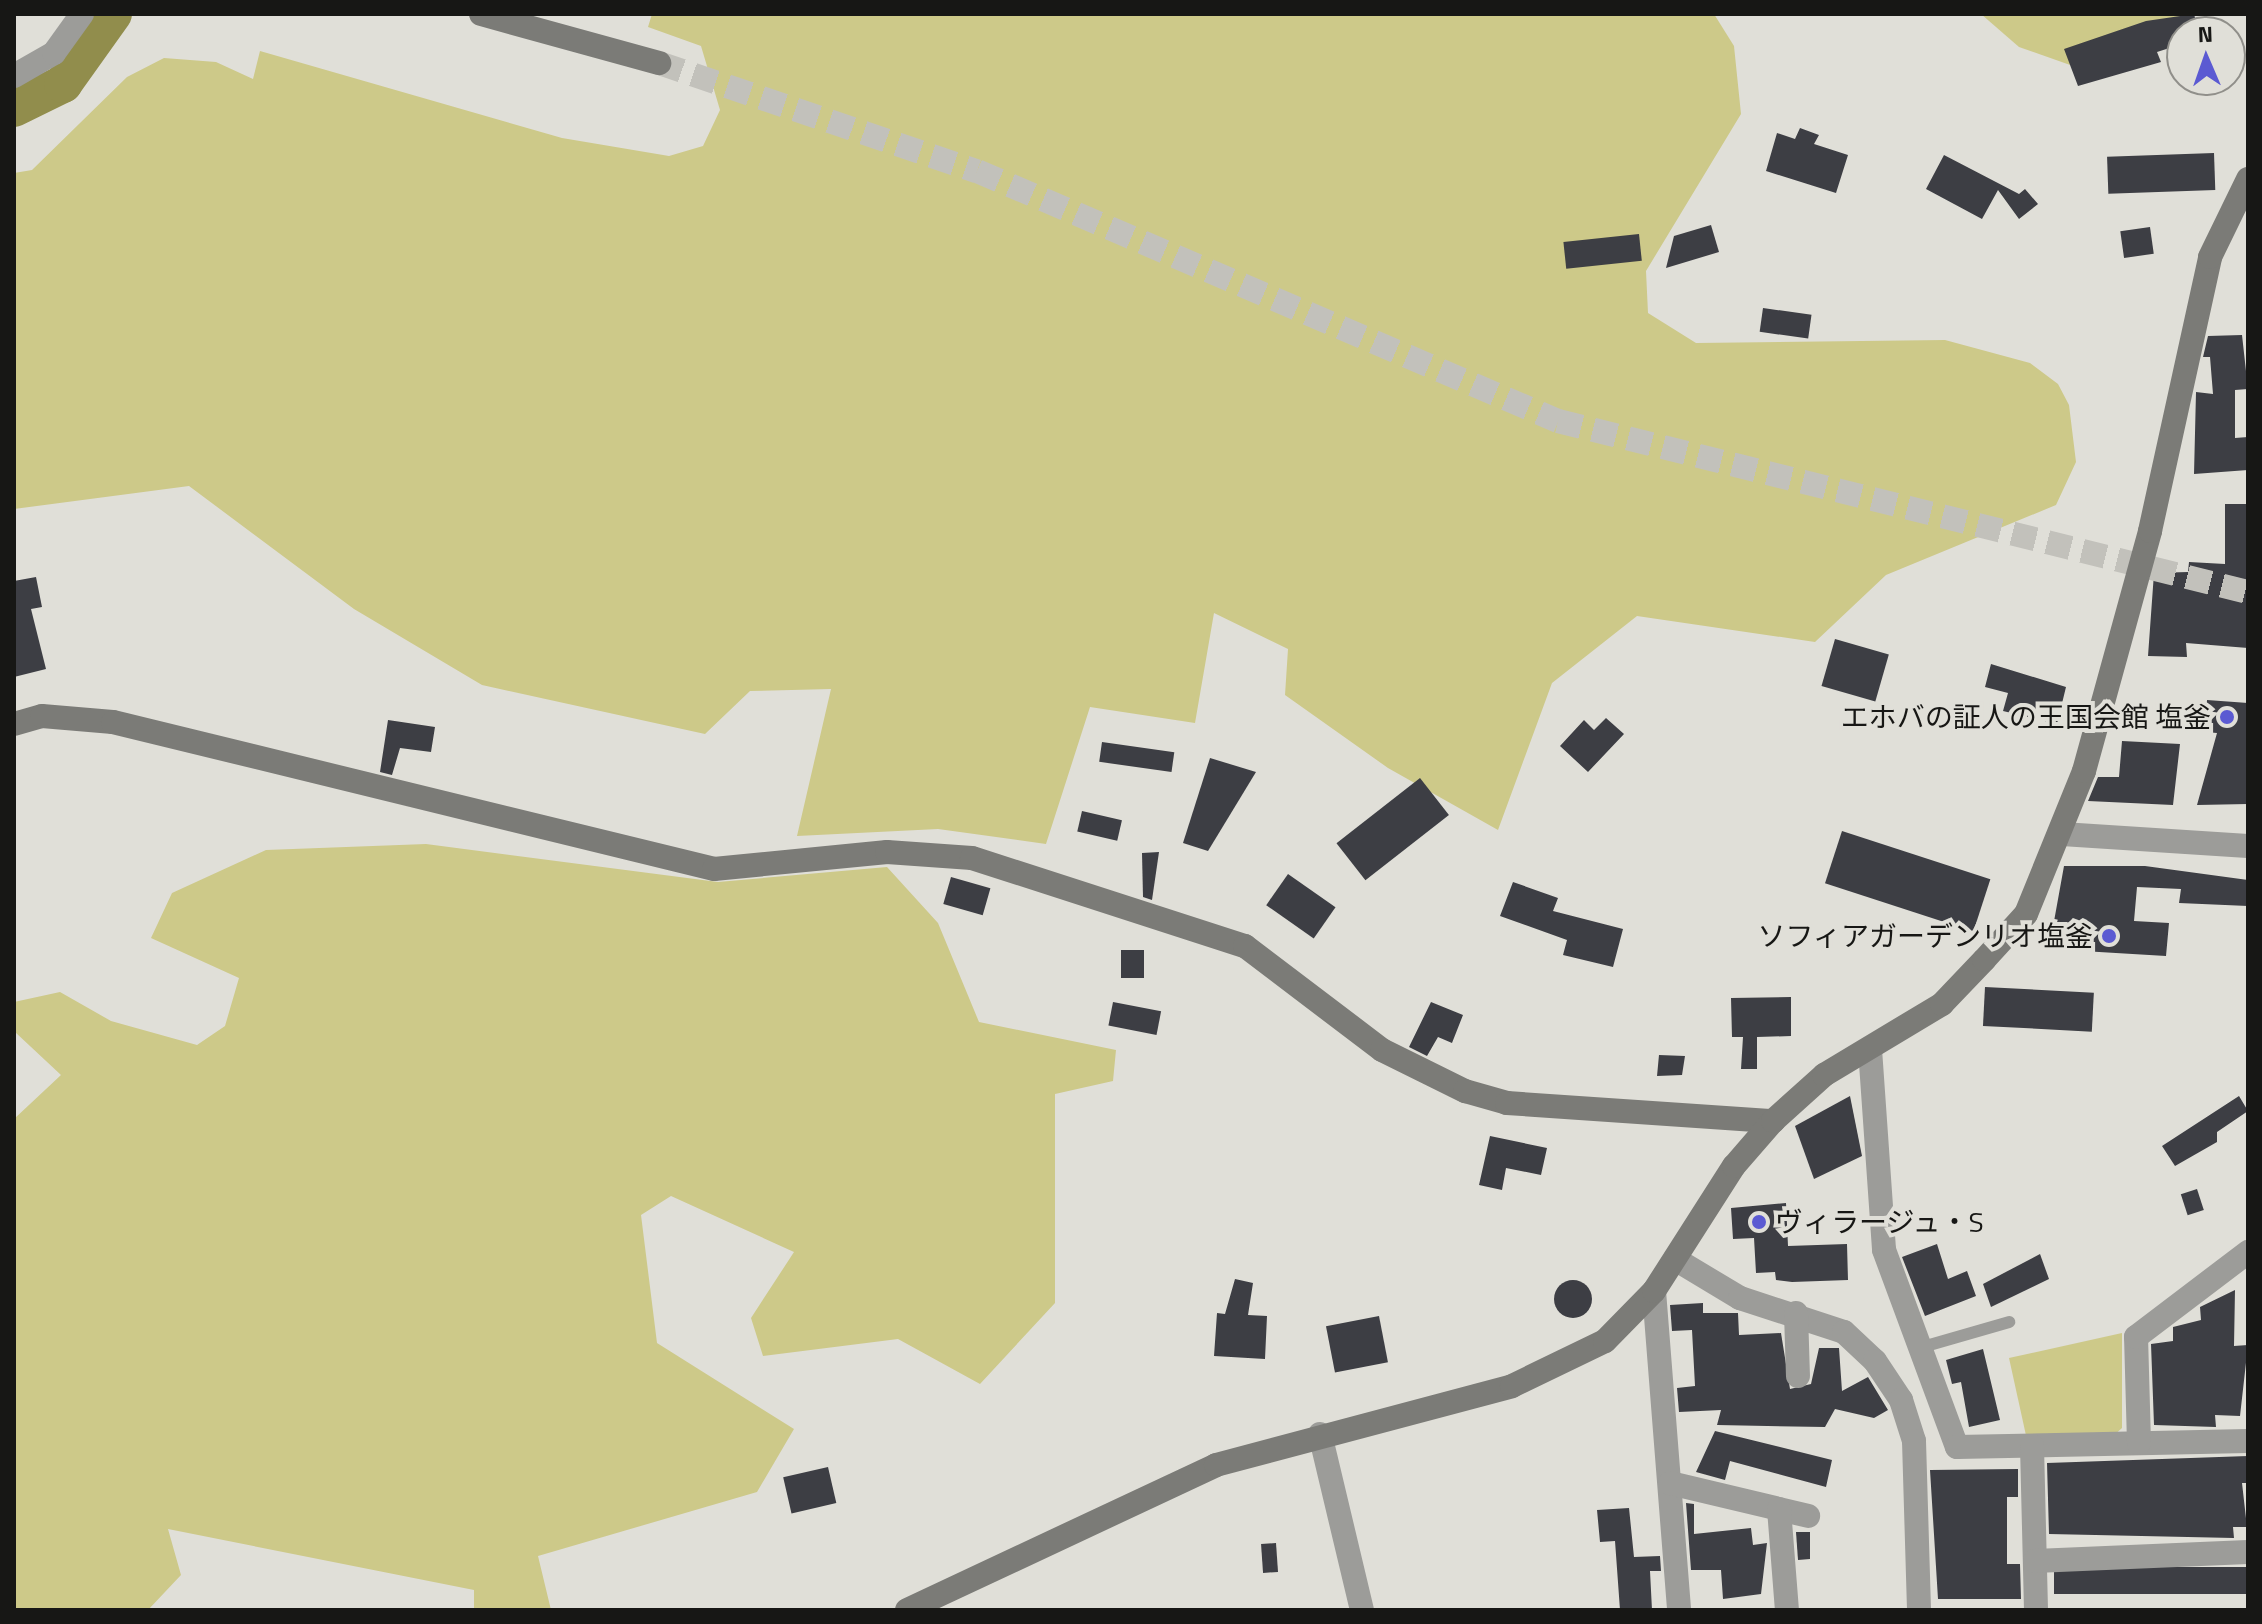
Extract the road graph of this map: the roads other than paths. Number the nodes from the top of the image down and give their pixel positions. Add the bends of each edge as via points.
1 (82, 14) edge
2 (481, 14) edge
3 (659, 63) tunnel mouth
4 (14, 76) edge
5 (2247, 177) edge
6 (14, 724) edge
7 (2062, 834) junction
8 (2248, 846) edge
9 (1870, 1049) junction
10 (1773, 1121) junction
11 (2248, 1252) edge
12 (1675, 1259) junction
13 (1654, 1291) junction
14 (1796, 1313) junction
15 (2009, 1322) dead end
16 (1919, 1348) junction
17 (1798, 1376) dead end
18 (1320, 1434) junction
19 (2248, 1441) edge
20 (2139, 1443) junction
21 (2032, 1446) junction
22 (1670, 1483) junction
23 (1779, 1509) junction
24 (1808, 1516) dead end
25 (2248, 1552) edge
26 (2035, 1561) junction
27 (907, 1610) edge
28 (1362, 1610) edge
29 (1679, 1610) edge
30 (1787, 1610) edge
31 (1919, 1610) edge
32 (2036, 1610) edge

1 - 4 street via 54,53
2 - 3 street
5 - 7 street via 2210,257 2150,531
6 - 10 street via 53,716 113,722 714,869 887,852 972,858 1245,946 1382,1050 1465,1091 1507,1103
7 - 8 street
7 - 9 street via 2026,914 1942,1004
9 - 10 street via 1824,1075
9 - 16 street via 1884,1250
10 - 12 street
11 - 20 street via 2136,1337
12 - 13 street
12 - 14 street via 1740,1298
13 - 18 street via 1605,1341 1554,1371
13 - 22 street
14 - 17 street
14 - 31 street via 1844,1332 1901,1400 1914,1441
15 - 16 lane
16 - 21 street via 1957,1447
18 - 27 street via 1163,1486
18 - 28 street
19 - 20 street
20 - 21 street
21 - 26 street
22 - 23 street
22 - 29 street
23 - 24 street
23 - 30 street
25 - 26 street
26 - 32 street

